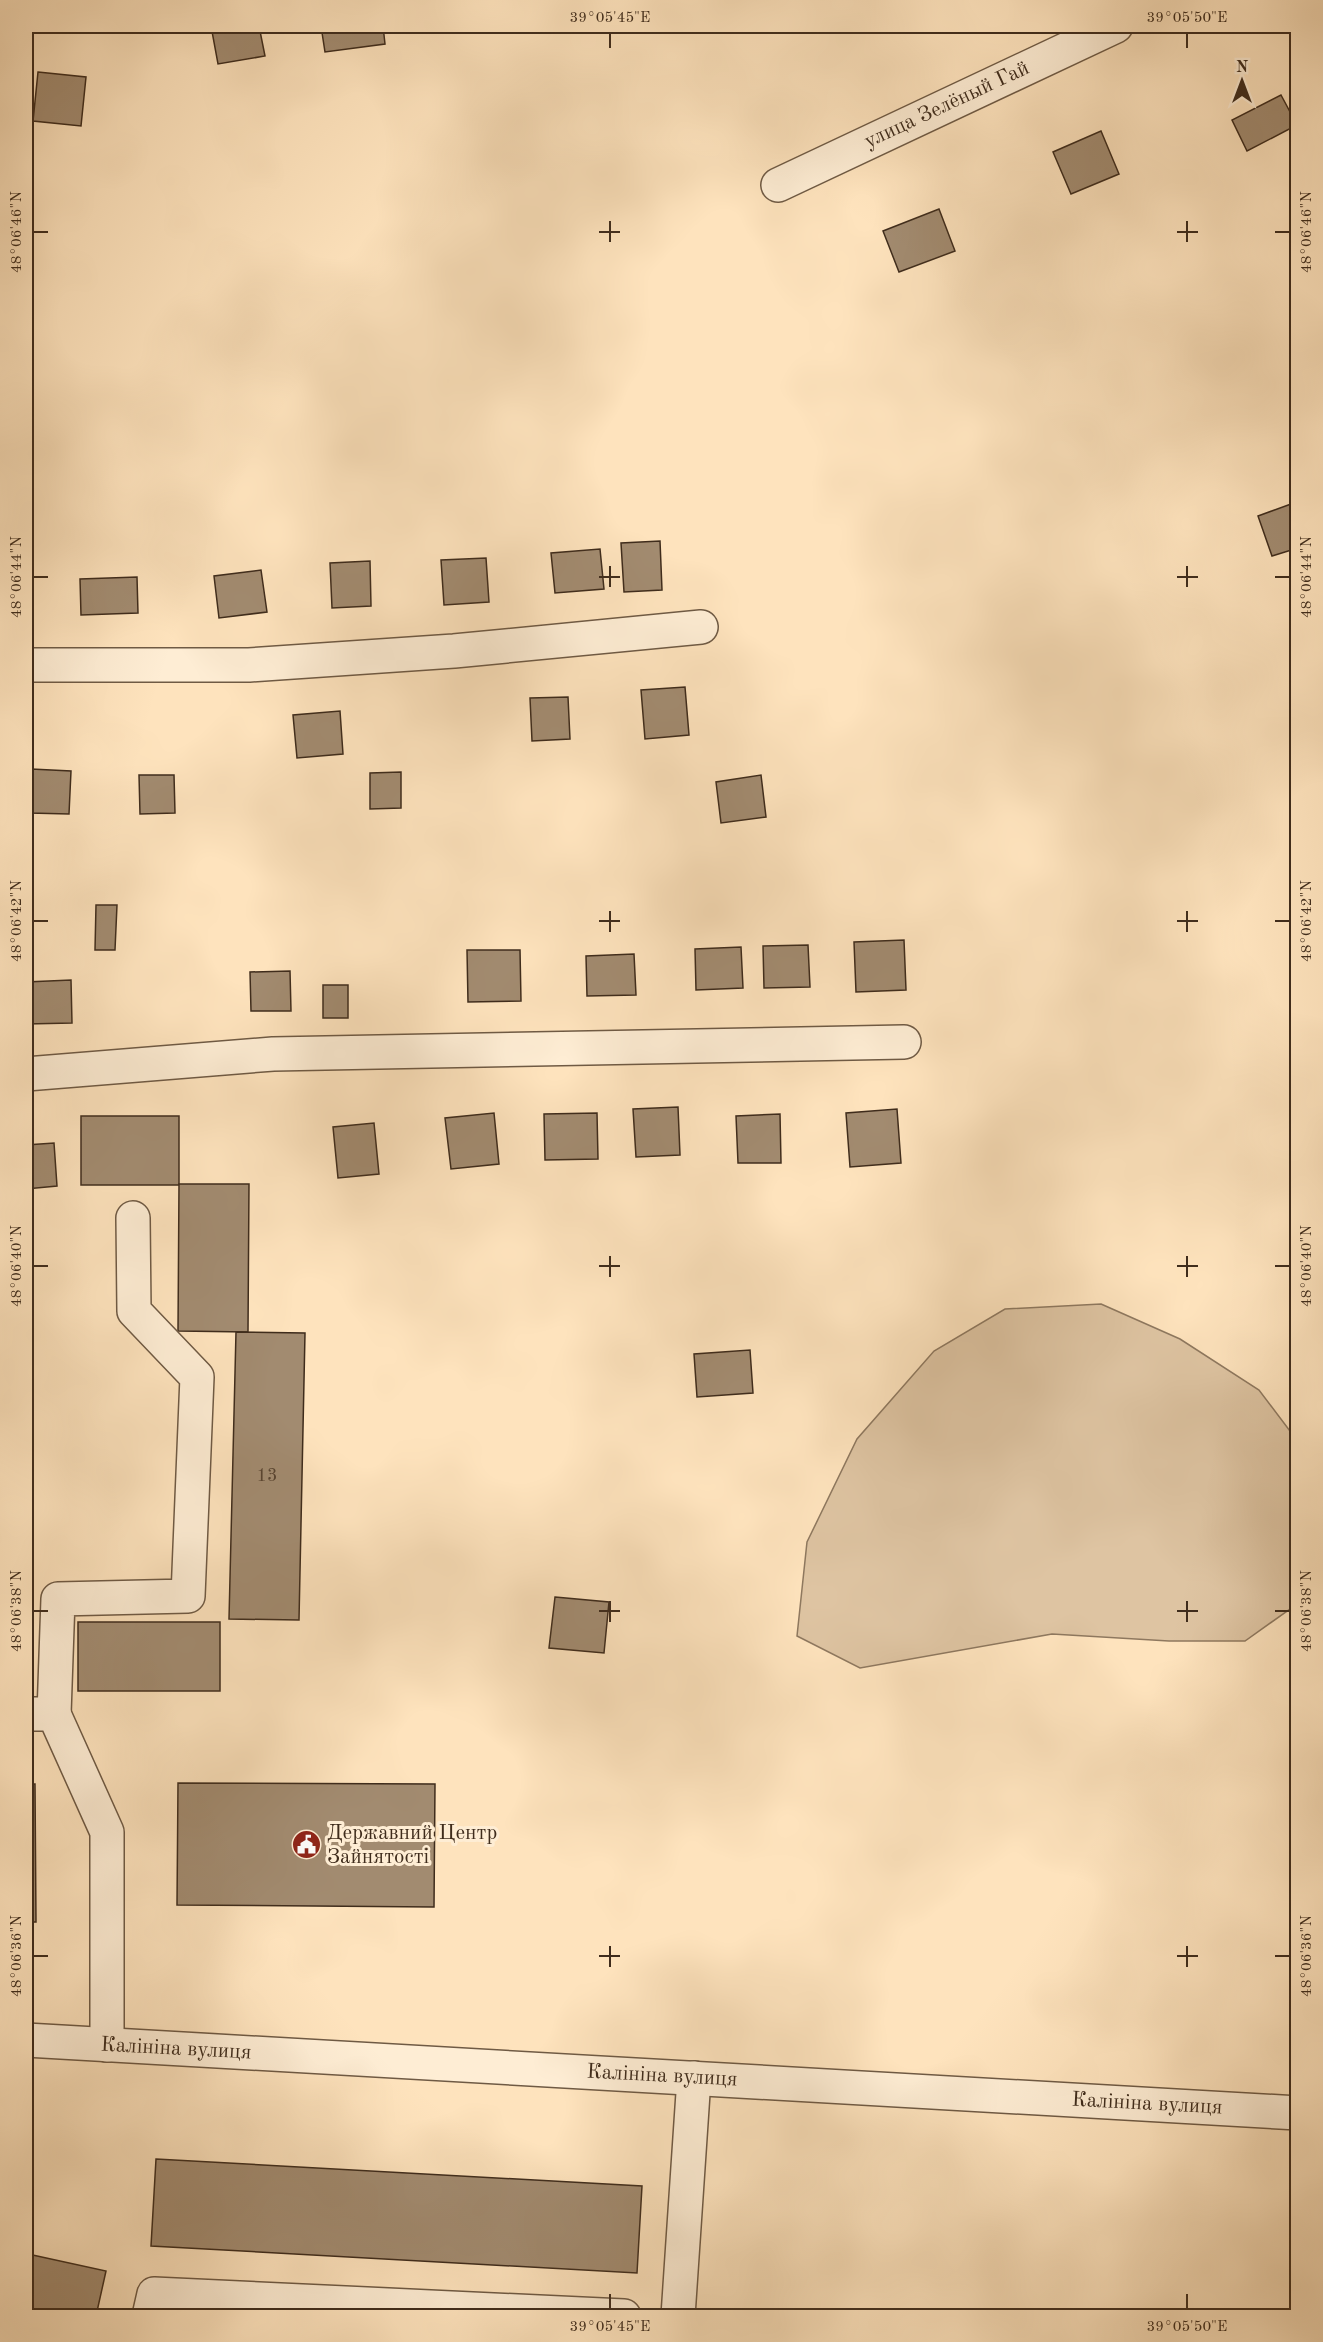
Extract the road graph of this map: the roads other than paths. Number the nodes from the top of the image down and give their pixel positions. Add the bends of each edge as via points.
1 (1116, 26) edge
2 (778, 185) dead end
3 (701, 627) dead end
4 (26, 665) edge
5 (904, 1042) dead end
6 (26, 1074) edge
7 (133, 1218) dead end
8 (40, 1714) edge
9 (26, 2040) edge
10 (107, 2045) junction
11 (694, 2078) junction
12 (1298, 2113) edge
13 (149, 2316) edge
14 (624, 2316) edge
15 (678, 2316) edge

1 - 2 street, улица Зелёный Гай
3 - 4 street via 454,651 249,665
5 - 6 street via 273,1054
7 - 8 street via 134,1311 197,1377 188,1596 58,1599
8 - 10 street via 107,1832
9 - 10 street, Калініна вулиця
10 - 11 street, Калініна вулиця
11 - 12 street, Калініна вулиця
11 - 15 street
13 - 14 street via 154,2294

